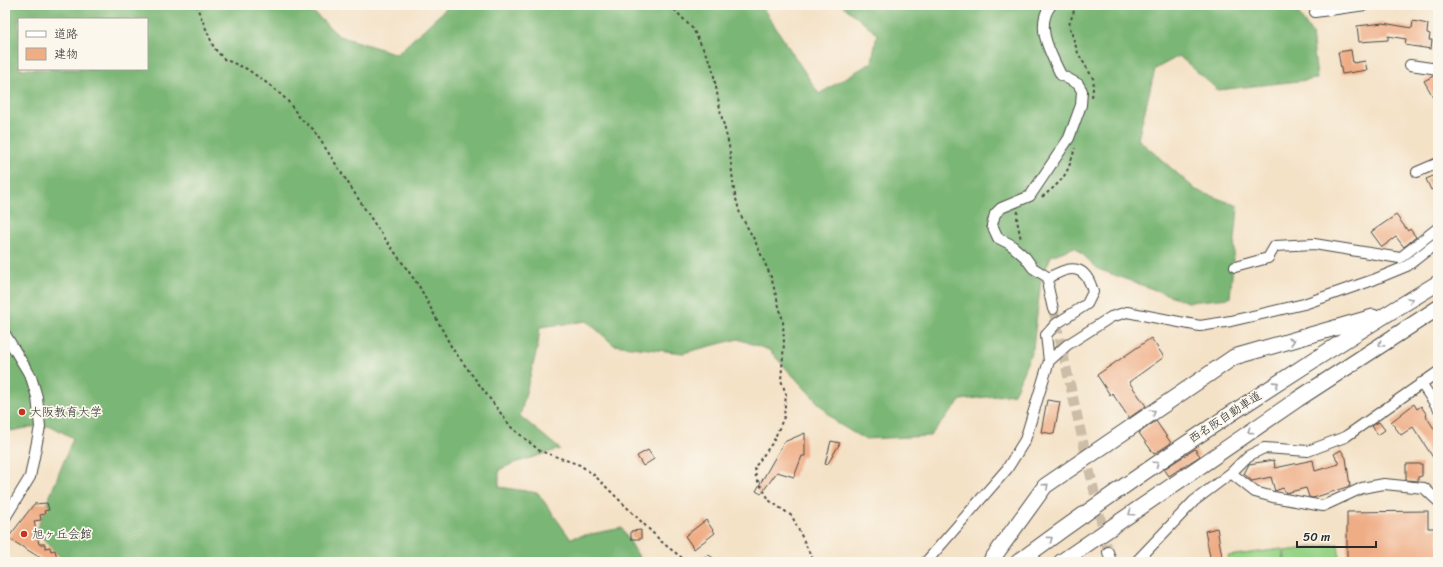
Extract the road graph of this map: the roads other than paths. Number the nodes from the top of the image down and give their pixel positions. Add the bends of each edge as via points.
1 (1051, 5) edge
2 (1366, 5) edge
3 (1315, 12) dead end
4 (1410, 65) dead end
5 (1438, 69) edge
6 (1438, 163) edge
7 (1417, 172) dead end
8 (1438, 228) edge
9 (1438, 242) edge
10 (1235, 267) dead end
11 (1050, 278) junction
12 (1438, 283) edge
13 (1438, 308) edge
14 (1053, 309) tunnel mouth
15 (1390, 312) junction
16 (5, 334) edge
17 (1049, 361) junction
18 (1438, 372) edge
19 (1422, 383) junction
20 (1438, 408) edge
21 (1231, 473) junction
22 (1438, 501) edge
23 (5, 518) edge
24 (1108, 552) tunnel mouth
25 (926, 562) edge
26 (990, 562) edge
27 (1018, 562) edge
28 (1061, 562) edge
29 (1111, 562) edge
30 (1136, 562) edge

1 - 11 street via 1044,15 1044,33 1061,75 1078,84 1082,91 1081,105 1069,138 1030,196 1001,208 994,214 992,225 998,238 1025,257 1032,268
2 - 3 street
4 - 5 street
6 - 7 street
8 - 10 street via 1400,258 1314,244 1275,246 1268,258
9 - 17 street via 1407,266 1373,280 1304,304 1231,321 1200,326 1127,312 1111,317 1067,345
11 - 14 street via 1048,287
11 - 17 street via 1062,270 1081,271 1089,278 1093,292 1087,304 1056,324 1046,335
15 -> 12 highway, 西名阪自動車道
13 -> 28 highway, 西名阪自動車道 via 1298,399
26 -> 15 highway via 1045,486 1234,357
27 -> 15 highway, 西名阪自動車道 via 1174,451
16 - 23 street via 31,377 37,397 40,427 30,477
17 - 25 street via 1025,440 1007,469
18 - 19 street
19 - 20 street
19 - 21 street via 1345,437 1308,451 1264,448 1248,456
21 - 22 street via 1255,492 1323,506 1362,488 1384,484 1424,488
21 - 30 street via 1194,501
24 - 29 street

